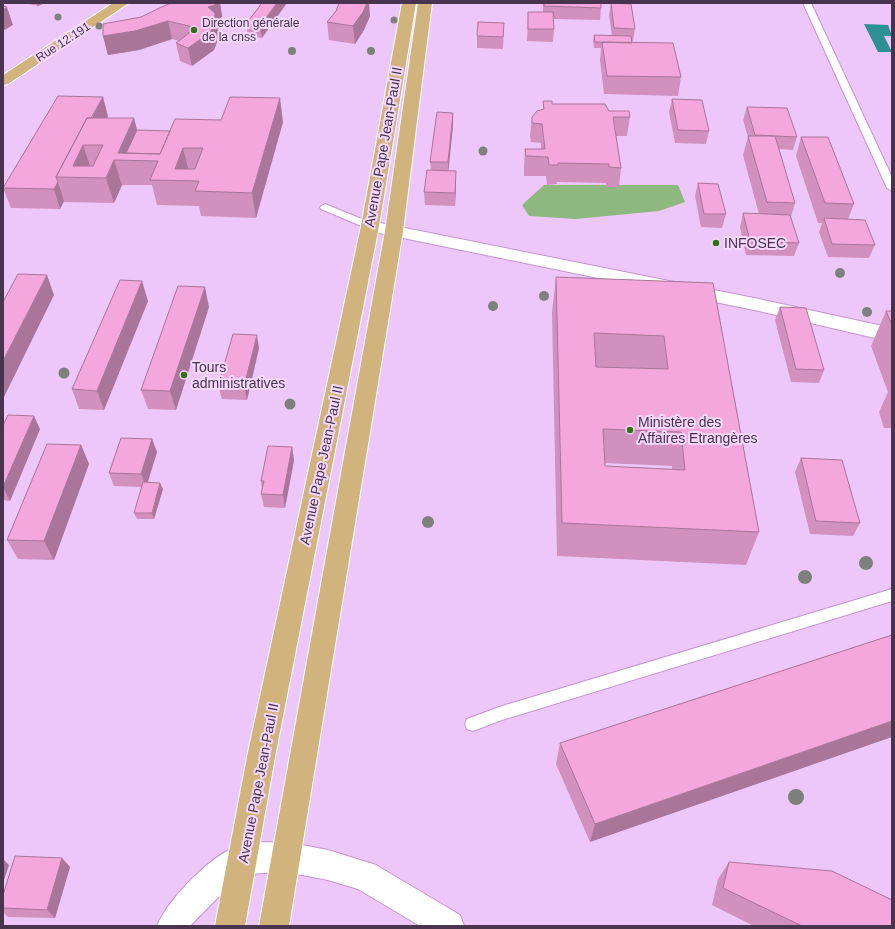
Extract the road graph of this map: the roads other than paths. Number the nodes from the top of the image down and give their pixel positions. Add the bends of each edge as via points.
1 (100, 3) edge
2 (122, 3) edge
3 (409, 3) edge
4 (425, 3) edge
5 (807, 3) edge
6 (16, 56) dead end
7 (3, 81) edge
8 (892, 188) edge
9 (325, 207) dead end
10 (370, 226) junction
11 (394, 231) junction
12 (892, 335) edge
13 (892, 595) edge
14 (473, 724) dead end
15 (286, 857) junction
16 (243, 859) junction
17 (172, 926) edge
18 (230, 926) edge
19 (274, 926) edge
20 (449, 926) edge

1 - 6 main road, Rue 12.191
2 - 7 main road, Rue 12.191
3 - 10 main road, Avenue Pape Jean-Paul II
4 - 11 main road, Avenue Pape Jean-Paul II
5 - 8 lane
9 - 10 lane
10 - 11 street
10 - 16 main road, Avenue Pape Jean-Paul II via 261,757
11 - 12 street via 759,305
11 - 15 main road, Avenue Pape Jean-Paul II
13 - 14 lane
15 - 16 street
15 - 19 main road, Avenue Pape Jean-Paul II
15 - 20 street via 328,865 365,876
16 - 17 street via 222,871 179,915
16 - 18 main road, Avenue Pape Jean-Paul II

